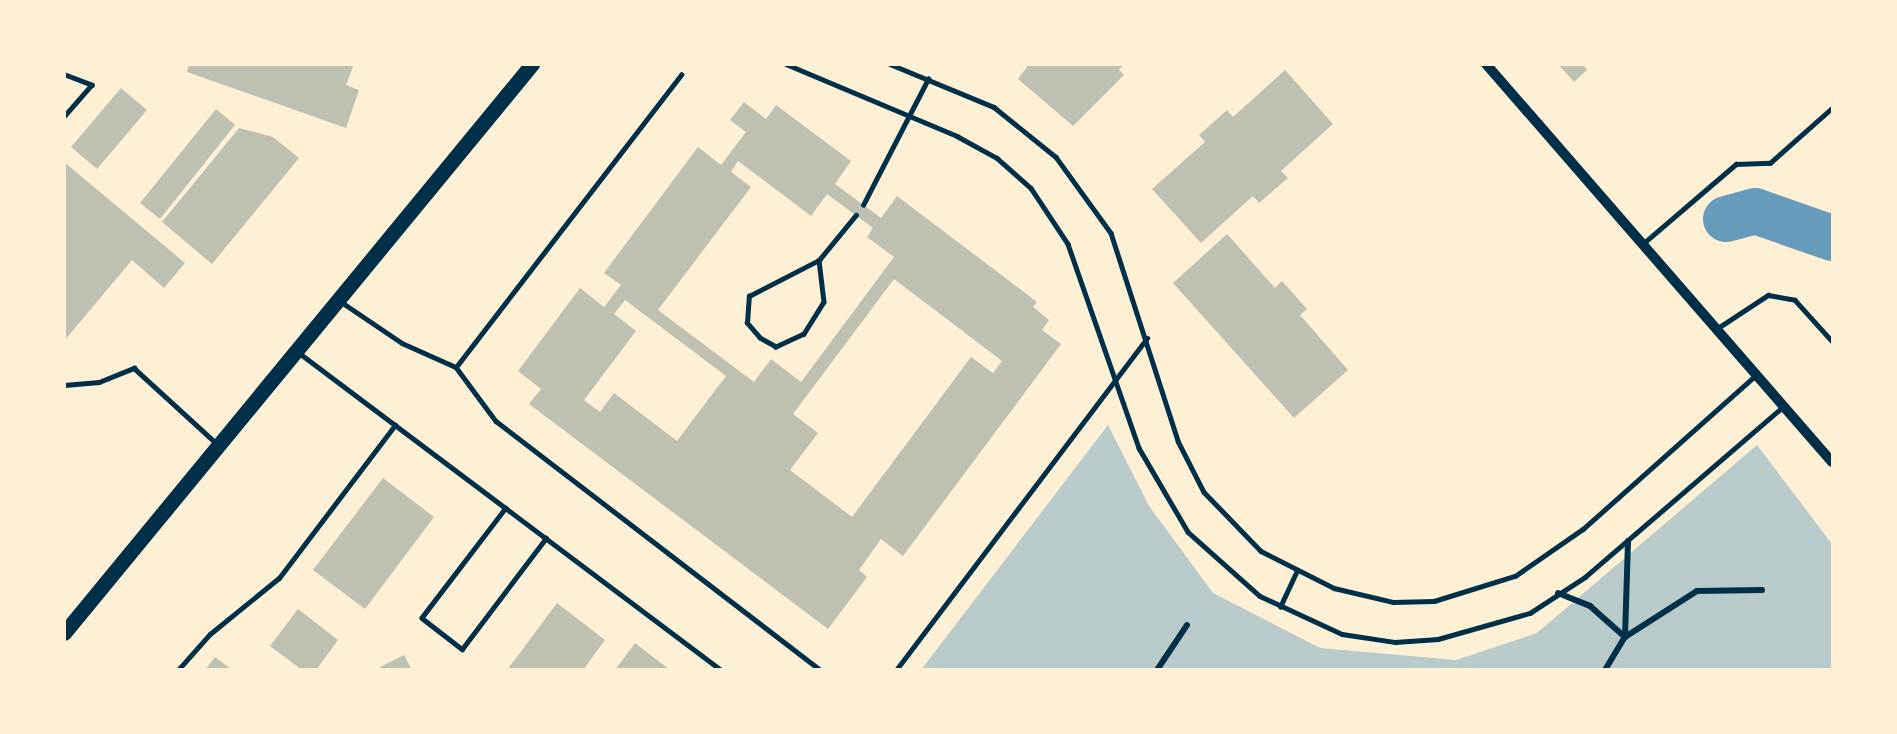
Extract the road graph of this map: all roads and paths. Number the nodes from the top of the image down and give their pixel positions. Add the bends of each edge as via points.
1 (532, 64) edge
2 (786, 64) edge
3 (890, 64) edge
4 (1486, 64) edge
5 (64, 74) edge
6 (681, 75) dead end
7 (928, 79) junction
8 (1833, 108) edge
9 (1827, 114) junction
10 (64, 117) edge
11 (910, 118) junction
12 (1833, 120) edge
13 (863, 205) dead end
14 (856, 215) dead end
15 (1645, 242) junction
16 (819, 260) junction
17 (338, 299) junction
18 (1718, 328) junction
19 (1147, 338) junction
20 (1833, 341) edge
21 (296, 350) junction
22 (456, 368) junction
23 (1758, 374) junction
24 (1115, 380) junction
25 (64, 385) edge
26 (1785, 405) junction
27 (395, 425) junction
28 (219, 445) junction
29 (1833, 462) edge
30 (506, 508) junction
31 (546, 538) junction
32 (1628, 541) junction
33 (1296, 572) junction
34 (1762, 590) dead end
35 (1558, 593) junction
36 (1280, 606) junction
37 (1188, 625) dead end
38 (64, 633) edge
39 (1625, 637) junction
40 (178, 669) edge
41 (721, 669) edge
42 (821, 669) edge
43 (897, 669) edge
44 (1156, 669) edge
45 (1605, 669) edge

1 - 17 main road
2 - 11 lane
3 - 7 lane
4 - 15 street
5 - 10 lane via 92,85
6 - 22 lane
7 - 11 lane
7 - 19 lane via 994,107 1056,157 1111,233
8 - 9 lane
9 - 12 lane
9 - 15 lane via 1770,163 1736,164
11 - 13 lane
11 - 24 lane via 997,158 1048,210 1068,244
14 - 16 lane
15 - 18 street
16 - 16 lane via 749,296 747,323 760,338 776,347 804,334 824,302
17 - 21 main road
17 - 22 lane via 402,344
18 - 20 lane via 1768,295 1795,300
18 - 23 street
19 - 24 lane
19 - 33 lane via 1178,441 1204,492 1240,533
21 - 27 lane
21 - 28 main road
22 - 42 lane via 496,421
23 - 26 street
23 - 33 lane via 1583,528 1537,563 1495,585 1434,601 1394,602 1334,588
24 - 36 lane via 1139,448 1188,532 1232,576
24 - 43 lane
25 - 28 lane via 99,382 134,368
26 - 29 street
26 - 32 lane
27 - 30 lane
27 - 40 lane via 279,578 210,634
28 - 38 main road
30 - 31 lane
30 - 31 lane via 422,618 462,649
31 - 41 lane
32 - 35 lane
32 - 39 street
33 - 36 lane
34 - 39 street via 1697,591
35 - 36 lane via 1503,624 1395,642 1342,634
35 - 39 street via 1590,606
37 - 44 street
39 - 45 street

